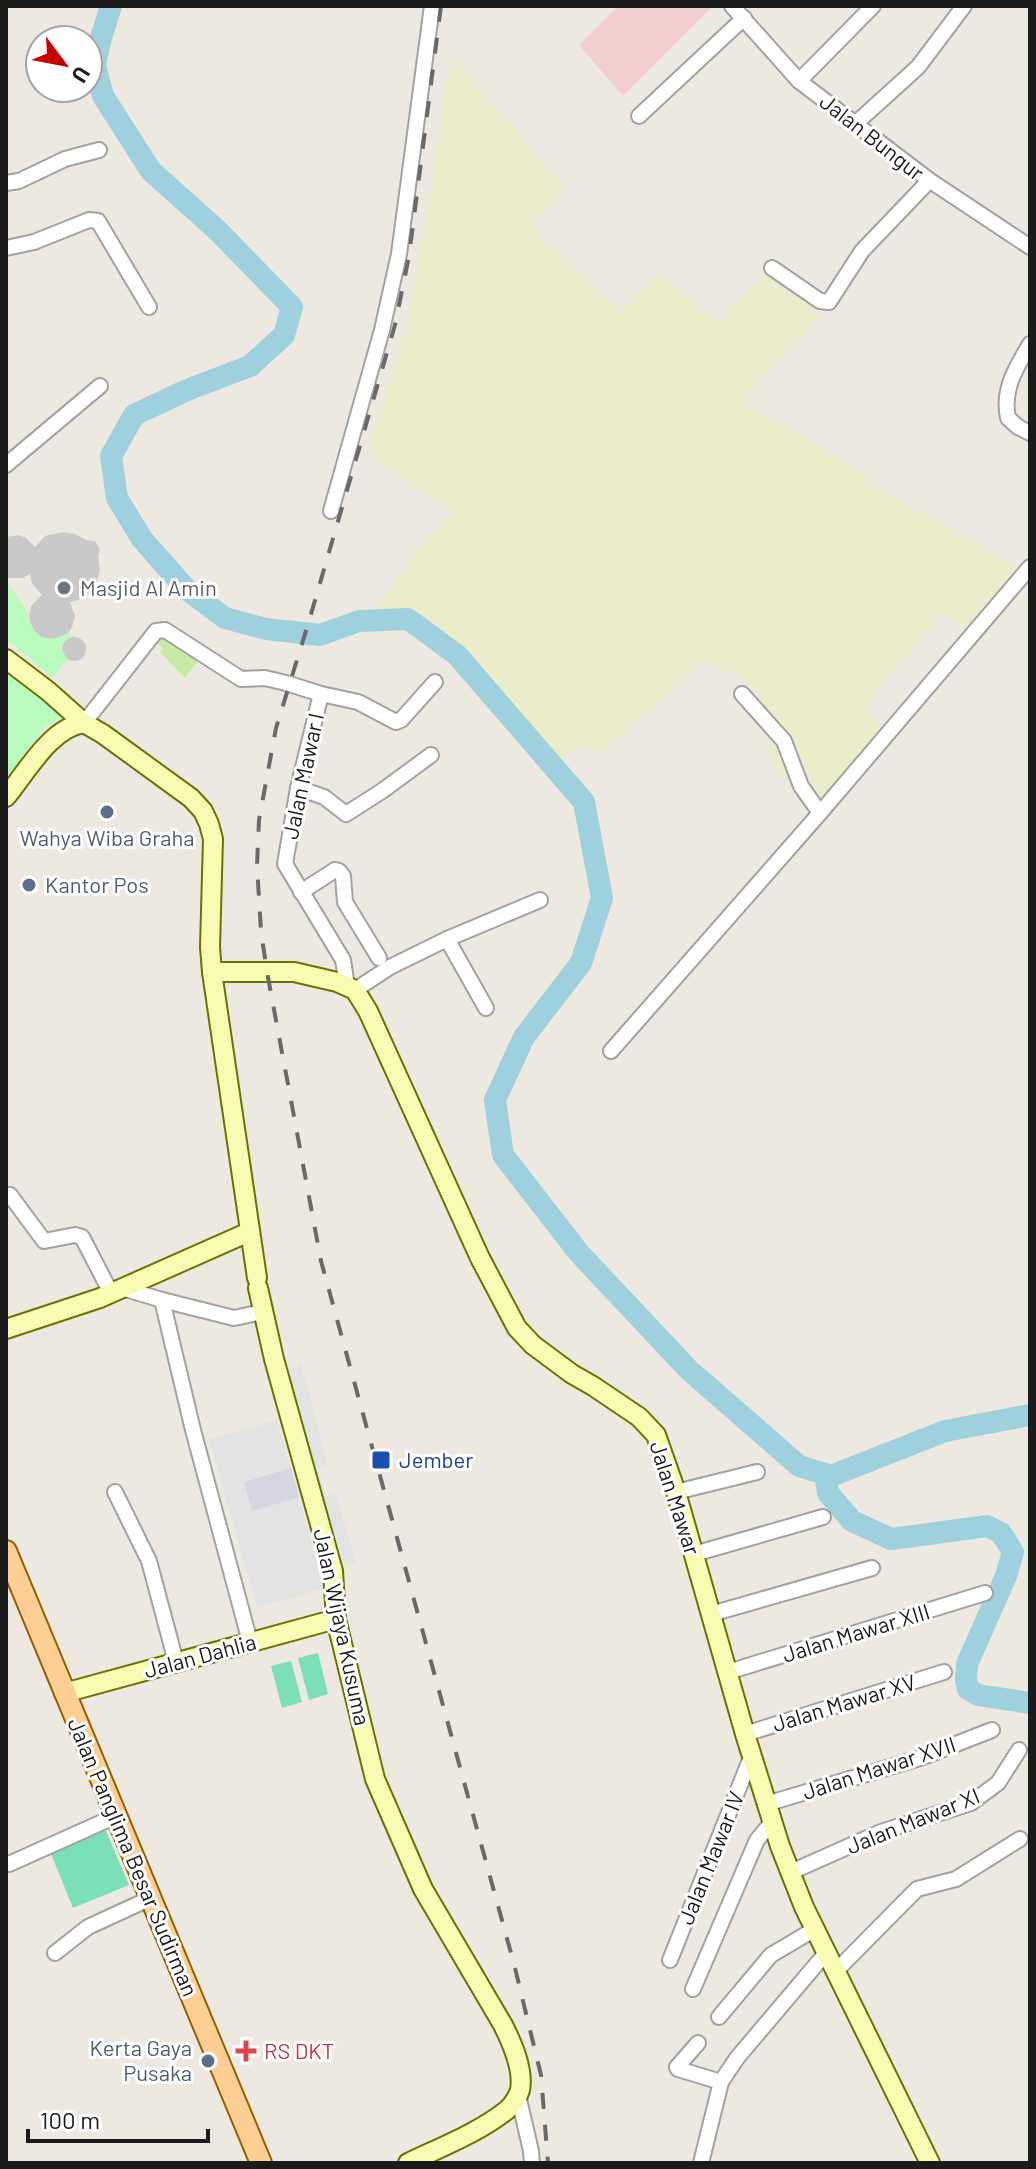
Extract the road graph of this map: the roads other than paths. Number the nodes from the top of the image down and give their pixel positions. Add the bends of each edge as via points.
1 (432, 6) edge
2 (732, 6) edge
3 (873, 6) edge
4 (964, 6) edge
5 (744, 18) junction
6 (799, 81) junction
7 (639, 116) dead end
8 (855, 124) junction
9 (99, 150) dead end
10 (929, 181) junction
11 (6, 183) edge
12 (1030, 247) edge
13 (6, 248) edge
14 (772, 268) dead end
15 (149, 307) dead end
16 (1030, 344) edge
17 (100, 386) dead end
18 (1030, 433) edge
19 (6, 465) edge
20 (331, 511) dead end
21 (1030, 567) edge
22 (6, 659) edge
23 (435, 682) dead end
24 (321, 694) junction
25 (742, 694) dead end
26 (84, 723) junction
27 (431, 755) dead end
28 (298, 788) junction
29 (6, 797) edge
30 (820, 813) junction
31 (301, 892) junction
32 (540, 900) dead end
33 (447, 939) junction
34 (379, 958) dead end
35 (212, 972) junction
36 (351, 988) junction
37 (486, 1008) dead end
38 (611, 1051) dead end
39 (10, 1195) dead end
40 (249, 1232) junction
41 (116, 1290) junction
42 (162, 1300) junction
43 (262, 1312) junction
44 (6, 1329) edge
45 (757, 1472) dead end
46 (115, 1492) dead end
47 (676, 1492) junction
48 (823, 1517) dead end
49 (6, 1551) edge
50 (694, 1554) junction
51 (872, 1568) dead end
52 (985, 1593) dead end
53 (711, 1614) junction
54 (336, 1619) junction
55 (250, 1642) junction
56 (176, 1662) junction
57 (728, 1672) junction
58 (944, 1672) dead end
59 (64, 1693) junction
60 (992, 1730) dead end
61 (745, 1734) junction
62 (1019, 1750) dead end
63 (752, 1755) junction
64 (769, 1813) junction
65 (116, 1816) junction
66 (1020, 1839) dead end
67 (6, 1863) edge
68 (791, 1872) junction
69 (151, 1898) junction
70 (815, 1929) junction
71 (55, 1953) dead end
72 (826, 1953) junction
73 (670, 1960) dead end
74 (835, 1972) junction
75 (693, 1989) dead end
76 (719, 2017) dead end
77 (698, 2043) dead end
78 (721, 2082) junction
79 (518, 2095) junction
80 (261, 2163) edge
81 (408, 2163) edge
82 (532, 2163) edge
83 (701, 2163) edge
84 (930, 2163) edge

1 - 20 street via 399,254
2 - 5 street, Jalan Bungur
3 - 6 street
4 - 8 street via 918,67
5 - 6 street, Jalan Bungur
5 - 7 street
6 - 8 street, Jalan Bungur
8 - 10 street, Jalan Bungur
9 - 11 street
10 - 12 street, Jalan Bungur
10 - 14 street via 862,251 829,302
13 - 15 street via 94,220
16 - 18 street via 1007,397 1008,418
17 - 19 street
21 - 30 street
22 - 26 street, Jalan Wijaya Kusuma
23 - 24 street via 398,722 358,702
24 - 26 street via 265,678 241,679 159,629
24 - 28 street, Jalan Mawar I
25 - 30 street via 784,741 801,786
26 - 29 street via 65,729 48,745
26 - 35 street, Jalan Wijaya Kusuma via 179,787 203,811 213,839
27 - 28 street via 346,814 324,797
28 - 31 street, Jalan Mawar I via 285,864
30 - 38 street
31 - 34 street via 339,871 345,902
31 - 36 street, Jalan Mawar I via 343,960
32 - 33 street
33 - 36 street
33 - 37 street
35 - 36 street via 294,972
35 - 40 street, Jalan Wijaya Kusuma
36 - 47 street, Jalan Mawar via 368,1011 517,1328 572,1374 639,1417 656,1435
39 - 41 street via 44,1241 82,1237
40 - 41 street
40 - 43 street, Jalan Wijaya Kusuma
41 - 42 street
41 - 44 street
42 - 43 street via 234,1318
42 - 55 street
43 - 54 street, Jalan Wijaya Kusuma via 333,1571
45 - 47 street
46 - 56 street via 149,1561
47 - 50 street, Jalan Mawar
48 - 50 street
49 - 59 main road, Jalan Panglima Besar Sudirman
50 - 53 street, Jalan Mawar
51 - 53 street
52 - 57 street, Jalan Mawar XIII
53 - 57 street, Jalan Mawar
54 - 55 street, Jalan Dahlia
54 - 79 street, Jalan Wijaya Kusuma via 375,1779 423,1889 512,2042
55 - 56 street, Jalan Dahlia
56 - 59 street, Jalan Dahlia
57 - 61 street, Jalan Mawar
58 - 61 street, Jalan Mawar XV
59 - 65 main road, Jalan Panglima Besar Sudirman
60 - 64 street, Jalan Mawar XVII via 861,1774
61 - 63 street, Jalan Mawar
62 - 68 street, Jalan Mawar XI via 998,1783 971,1803 881,1832
63 - 64 street, Jalan Mawar
63 - 73 street, Jalan Mawar IV
64 - 68 street, Jalan Mawar
64 - 75 street
65 - 67 street
65 - 69 main road, Jalan Panglima Besar Sudirman
66 - 74 street via 956,1879 917,1889
68 - 70 street, Jalan Mawar
69 - 71 street via 88,1927
69 - 80 main road, Jalan Panglima Besar Sudirman
70 - 72 street, Jalan Mawar
70 - 76 street via 771,1955
72 - 74 street, Jalan Mawar
72 - 78 street
74 - 84 street, Jalan Mawar
77 - 78 street via 678,2069
78 - 83 street
79 - 81 street via 510,2109
79 - 82 street

